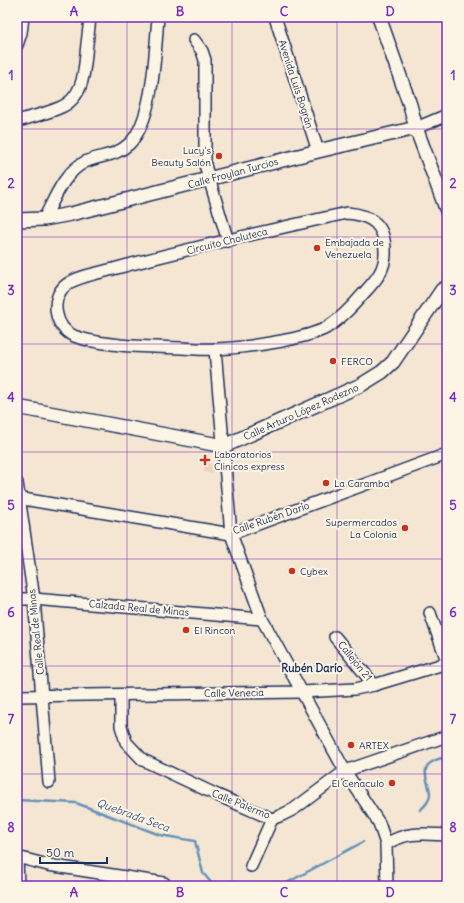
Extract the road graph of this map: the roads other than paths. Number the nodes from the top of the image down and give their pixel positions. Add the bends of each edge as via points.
1 (23, 17) edge
2 (90, 17) edge
3 (158, 17) edge
4 (274, 17) edge
5 (370, 17) edge
6 (379, 17) edge
7 (194, 40) dead end
8 (17, 45) edge
9 (447, 115) edge
10 (17, 121) edge
11 (416, 128) junction
12 (318, 151) junction
13 (209, 180) junction
14 (447, 211) edge
15 (44, 219) junction
16 (17, 220) edge
17 (228, 241) junction
18 (447, 287) edge
19 (215, 350) junction
20 (17, 407) edge
21 (224, 446) junction
22 (447, 454) edge
23 (17, 483) edge
24 (18, 498) edge
25 (232, 534) junction
26 (17, 599) edge
27 (34, 599) junction
28 (430, 613) dead end
29 (262, 618) junction
30 (335, 637) dead end
31 (447, 662) edge
32 (374, 685) junction
33 (302, 692) junction
34 (120, 695) junction
35 (17, 696) edge
36 (43, 696) junction
37 (447, 736) edge
38 (345, 771) junction
39 (50, 782) dead end
40 (272, 819) junction
41 (447, 835) edge
42 (386, 844) junction
43 (17, 857) edge
44 (251, 866) dead end
45 (164, 883) dead end
46 (18, 886) edge
47 (387, 886) edge

1 - 8 street
2 - 10 street via 85,73 76,94 69,103 59,108
3 - 15 street via 151,86 138,133 129,144 115,154 84,162 72,171
4 - 12 street, Avenida Luis Bográn
5 - 11 street via 403,110
6 - 11 street
7 - 13 street via 205,60 205,165
9 - 11 street, Calle Froylan Turcios
11 - 12 street, Calle Froylan Turcios
11 - 14 street
12 - 13 street, Calle Froylan Turcios
13 - 15 street, Calle Froylan Turcios
13 - 17 street
15 - 16 street, Calle Froylan Turcios
17 - 19 street, Circuito Choluteca via 74,281 63,288 56,306 57,317 62,327 72,336 91,342
17 - 19 street, Circuito Choluteca via 347,213 359,214 378,224 385,244 386,257 376,281 343,316 325,328 291,339
18 - 21 street, Calle Arturo López Rodezno via 442,290 393,362 382,372 361,385
19 - 21 street
20 - 21 street
21 - 25 street
22 - 25 street, Calle Rubén Darío
23 - 24 street, Calle Real de Minas
24 - 25 street, Calle Rubén Darío
24 - 27 street, Calle Real de Minas
25 - 29 street
26 - 27 street, Calzada Real de Minas
27 - 29 street, Calzada Real de Minas
27 - 36 street, Calle Real de Minas
28 - 31 street
29 - 33 street
30 - 32 street, Callejón 21
31 - 32 street, Calle Venecia
32 - 33 street, Calle Venecia via 355,689
33 - 34 street, Calle Venecia
33 - 38 street
34 - 36 street, Calle Venecia
34 - 40 street, Calle Palermo via 121,726 126,742 143,760
35 - 36 street, Calle Venecia
36 - 39 street, Calle Real de Minas
37 - 38 street, Calle Palermo
38 - 40 street, Calle Palermo via 294,809
38 - 42 street via 379,823
40 - 44 street
41 - 42 street via 411,834 397,837
42 - 47 street
43 - 45 street via 48,865
43 - 46 street

